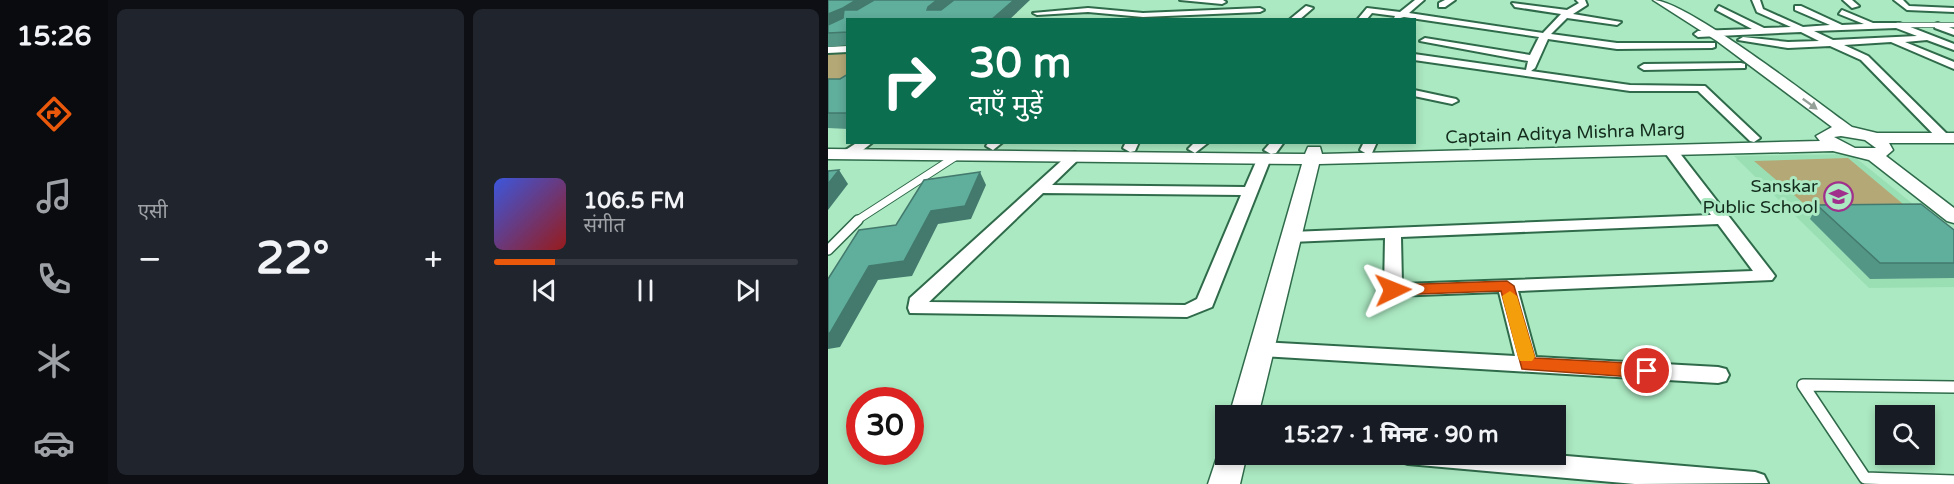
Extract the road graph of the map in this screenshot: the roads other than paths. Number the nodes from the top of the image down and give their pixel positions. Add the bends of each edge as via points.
1 (1050, 0) edge
2 (1184, 0) edge
3 (1420, 0) edge
4 (1451, 0) edge
5 (1580, 0) edge
6 (1646, 0) edge
7 (1658, 0) edge
8 (1756, 0) edge
9 (1847, 0) edge
10 (1898, 0) edge
11 (1932, 0) edge
12 (1245, 2) edge
13 (1103, 3) dead end
14 (1442, 5) dead end
15 (1515, 5) dead end
16 (1855, 6) dead end
17 (1309, 8) dead end
18 (1719, 8) dead end
19 (1798, 8) dead end
20 (1954, 9) edge
21 (1088, 10) junction
22 (1260, 10) junction
23 (1842, 12) dead end
24 (1566, 14) junction
25 (1034, 16) edge
26 (1400, 17) edge
27 (1250, 18) edge
28 (1296, 18) edge
29 (1363, 18) edge
30 (1416, 18) edge
31 (1450, 21) junction
32 (1617, 22) dead end
33 (1897, 24) junction
34 (1954, 25) edge
35 (1875, 26) junction
36 (1938, 26) junction
37 (1442, 27) dead end
38 (1840, 27) junction
39 (1803, 29) junction
40 (1763, 31) junction
41 (1954, 32) edge
42 (1543, 35) junction
43 (1714, 38) junction
44 (1931, 38) junction
45 (1892, 40) junction
46 (1832, 43) junction
47 (1954, 47) edge
48 (846, 49) edge
49 (1416, 49) edge
50 (828, 50) edge
51 (1416, 58) edge
52 (1534, 59) junction
53 (1741, 66) junction
54 (1954, 66) edge
55 (1644, 67) dead end
56 (1528, 74) junction
57 (1416, 93) edge
58 (1452, 101) dead end
59 (1848, 131) junction
60 (1754, 138) junction
61 (1829, 138) junction
62 (1951, 140) edge
63 (828, 144) edge
64 (995, 144) edge
65 (1131, 145) edge
66 (1199, 146) edge
67 (1369, 146) edge
68 (1876, 146) junction
69 (859, 147) edge
70 (1271, 150) edge
71 (1670, 150) junction
72 (828, 154) edge
73 (958, 155) junction
74 (1313, 155) junction
75 (1075, 156) junction
76 (1039, 189) junction
77 (1251, 191) junction
78 (1954, 217) edge
79 (1723, 219) junction
80 (1393, 232) junction
81 (1291, 237) junction
82 (828, 250) edge
83 (1507, 286) junction
84 (1261, 349) junction
85 (1528, 364) junction
86 (1718, 375) dead end
87 (1954, 387) edge
88 (1246, 405) edge
89 (1229, 465) edge
90 (1540, 465) edge
91 (1954, 481) edge
92 (1755, 483) edge
93 (1224, 484) edge

1 - 25 street
2 - 12 street
3 - 26 street
4 - 14 street
5 - 24 street via 1584,3
6 - 43 street via 1697,34
7 - 43 street
8 - 39 street via 1760,10
9 - 16 street
10 - 20 street via 1907,8
11 - 20 street
12 - 22 street via 1267,5
13 - 21 street
15 - 24 street
17 - 28 street
18 - 40 street
19 - 38 street
21 - 22 street via 1143,15
21 - 25 street
22 - 27 street
23 - 35 street
24 - 32 street
24 - 42 street
26 - 29 street via 1370,10
30 - 31 street
31 - 37 street
31 - 42 street
33 - 35 street
33 - 36 lane
33 - 44 street
34 - 36 lane
35 - 38 street
36 - 41 street
38 - 39 street
39 - 40 street
39 - 46 street
40 - 43 street
42 - 43 street via 1617,46
42 - 52 street
43 - 46 street via 1788,45
43 - 53 street
43 -> 59 street
44 - 45 street
44 - 47 street
45 - 46 street
45 - 54 street
46 - 62 street via 1865,58 1869,66
48 - 50 street
49 - 52 street via 1429,38
51 - 56 street
52 - 56 street
53 - 55 street
53 - 61 street
56 - 60 street via 1630,88 1701,88
57 - 58 street
59 - 61 street
59 - 68 street
60 - 61 street, Captain Aditya Mishra Marg
60 - 67 street, Captain Aditya Mishra Marg
61 - 68 street via 1849,151
61 - 71 street, Captain Aditya Mishra Marg
62 - 68 street
63 - 69 street, Captain Aditya Mishra Marg
64 - 65 street, Captain Aditya Mishra Marg
64 - 69 street, Captain Aditya Mishra Marg
65 - 66 street, Captain Aditya Mishra Marg
66 - 70 street, Captain Aditya Mishra Marg
67 - 74 street, Captain Aditya Mishra Marg
68 - 78 street
69 - 72 street, Captain Aditya Mishra Marg
69 - 73 street, Captain Aditya Mishra Marg
70 - 74 street, Captain Aditya Mishra Marg
70 - 75 street, Captain Aditya Mishra Marg
70 - 77 street
71 - 74 street, Captain Aditya Mishra Marg
71 - 79 street
73 - 75 street, Captain Aditya Mishra Marg
73 - 82 lane via 881,200 840,234
74 - 81 street
75 - 76 street
76 - 77 street
76 - 77 street via 916,308 1198,308 1205,303
79 - 80 street
79 - 83 street via 1766,276
80 - 81 street
80 - 83 street via 1393,290
81 - 84 street
83 - 85 street
84 - 85 street
84 - 88 street
85 - 86 street
87 - 91 lane via 1803,385 1865,478
89 - 93 street
90 - 92 street

